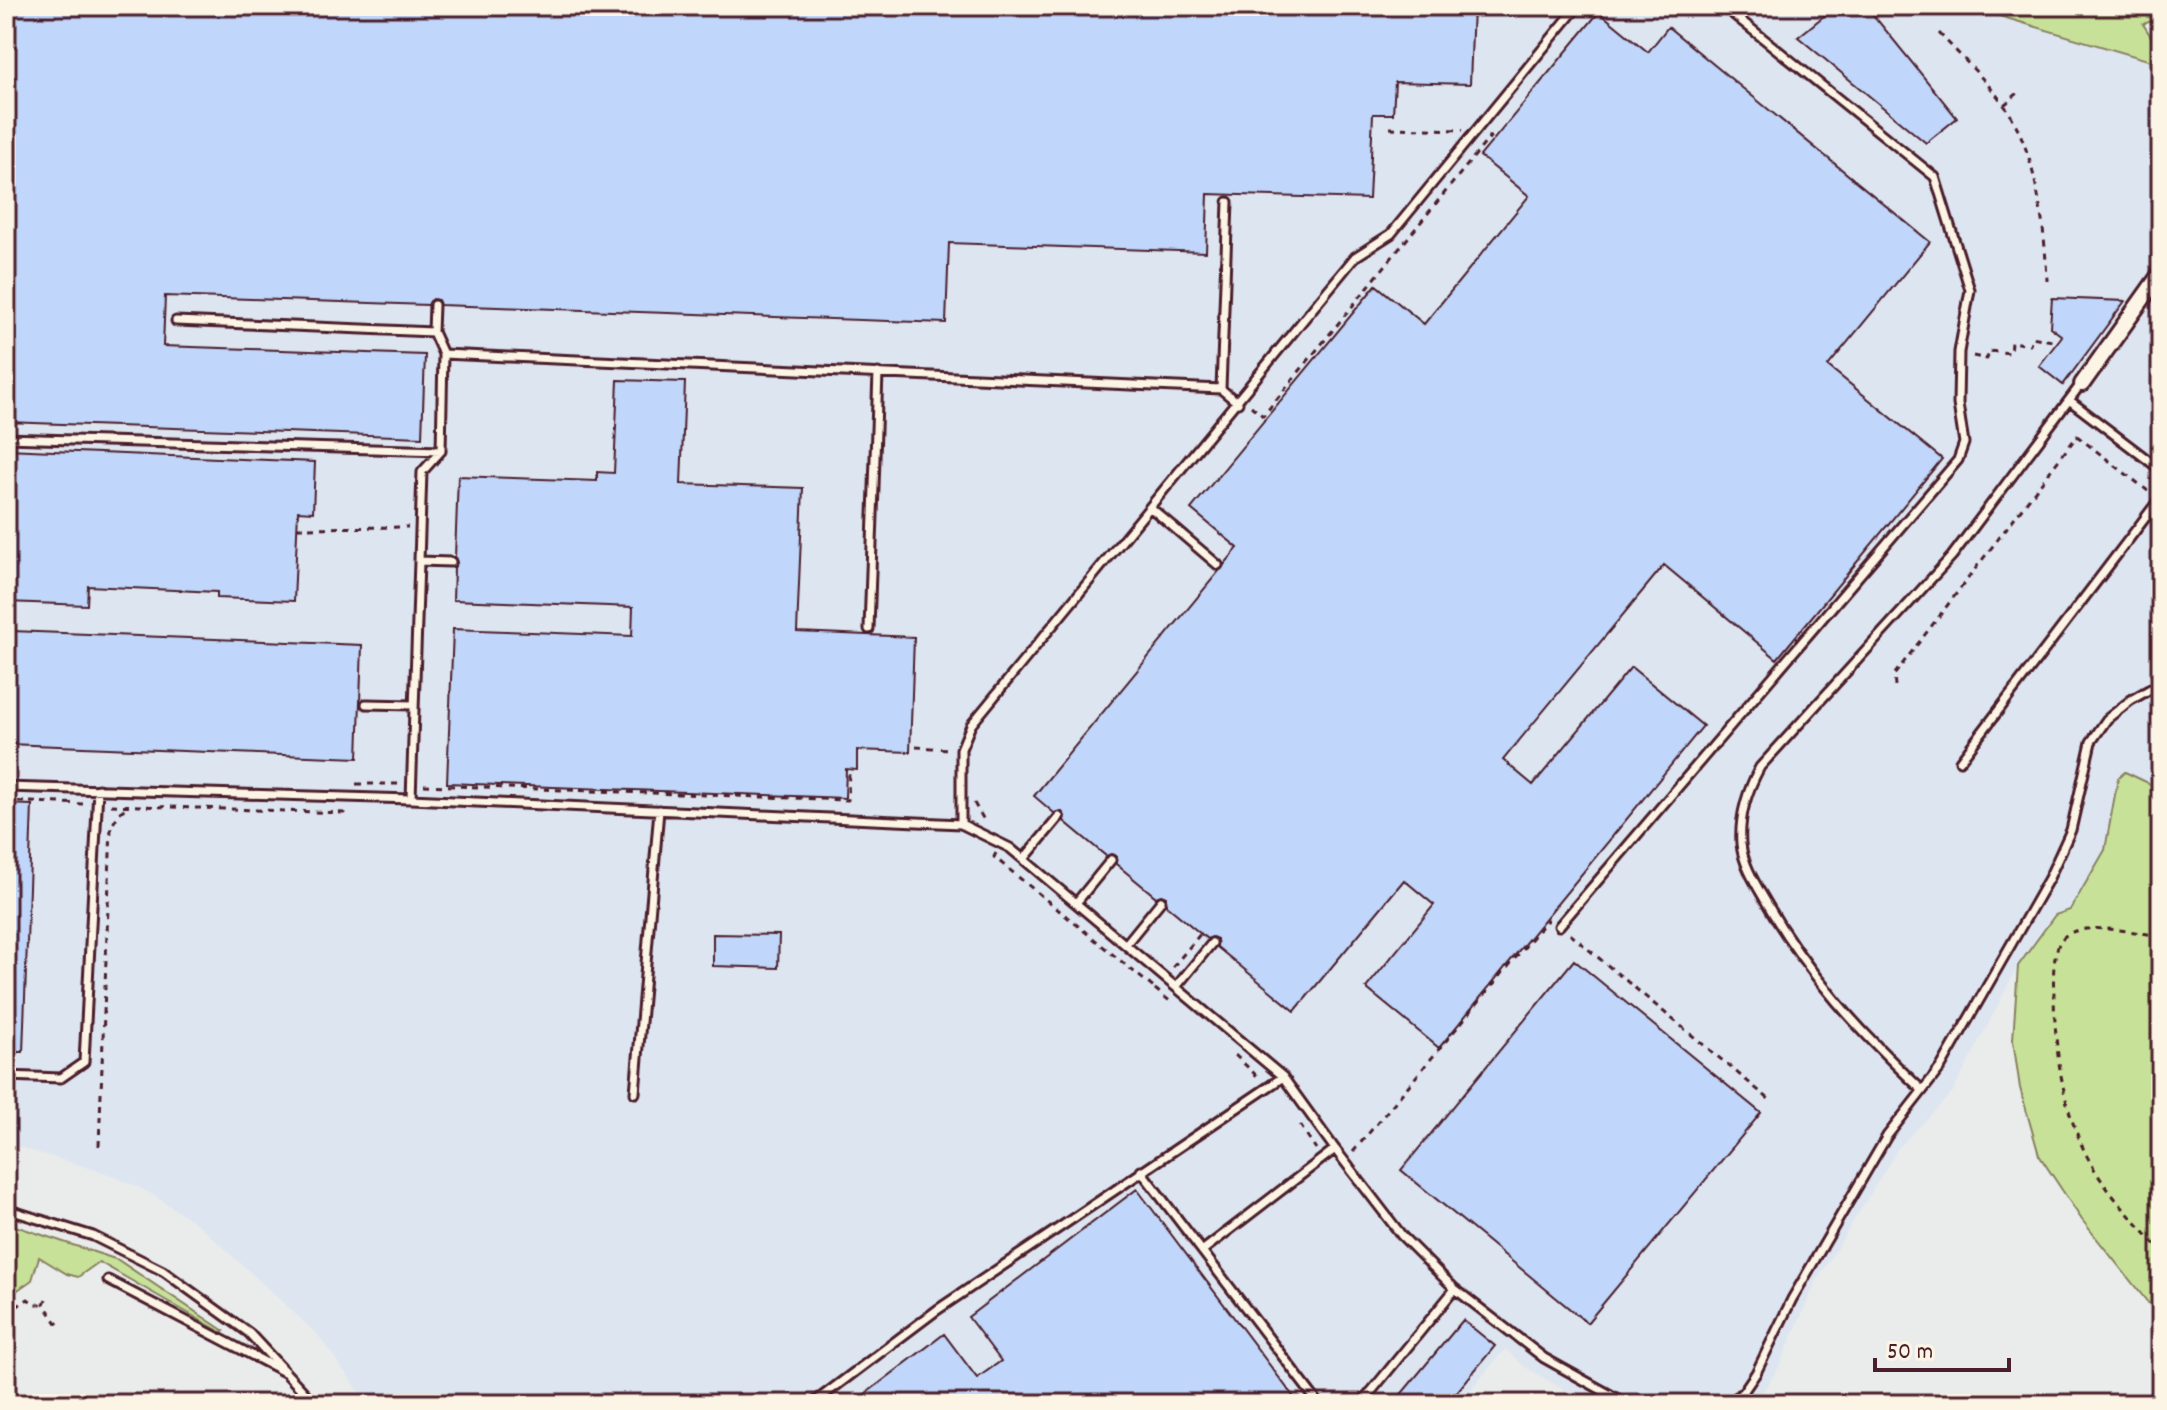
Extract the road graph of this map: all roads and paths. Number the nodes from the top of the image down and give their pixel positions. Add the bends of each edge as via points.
1 (1578, 6) edge
2 (1723, 6) edge
3 (1939, 33) dead end
4 (2018, 93) dead end
5 (2004, 105) junction
6 (1228, 202) dead end
7 (1395, 254) dead end
8 (2161, 273) edge
9 (2047, 281) dead end
10 (434, 305) dead end
11 (176, 321) dead end
12 (433, 332) junction
13 (2057, 342) dead end
14 (443, 354) junction
15 (1987, 359) dead end
16 (878, 373) junction
17 (2082, 384) joint
18 (1221, 389) junction
19 (1240, 400) junction
20 (2069, 400) junction
21 (6, 438) edge
22 (441, 451) junction
23 (2161, 470) edge
24 (2160, 498) edge
25 (1151, 508) junction
26 (420, 527) junction
27 (297, 528) dead end
28 (419, 561) junction
29 (451, 562) dead end
30 (1218, 565) dead end
31 (869, 629) dead end
32 (2161, 683) edge
33 (1895, 686) dead end
34 (366, 704) dead end
35 (414, 705) junction
36 (916, 747) dead end
37 (961, 749) junction
38 (1960, 761) dead end
39 (849, 772) dead end
40 (412, 784) junction
41 (345, 786) dead end
42 (6, 787) edge
43 (98, 789) junction
44 (411, 799) junction
45 (6, 801) edge
46 (98, 805) junction
47 (129, 806) junction
48 (659, 810) junction
49 (344, 813) dead end
50 (1059, 817) dead end
51 (961, 824) junction
52 (1024, 859) junction
53 (1111, 860) dead end
54 (1161, 901) dead end
55 (1076, 903) junction
56 (1559, 926) junction
57 (1201, 933) dead end
58 (2161, 936) edge
59 (1212, 943) dead end
60 (1126, 944) junction
61 (1165, 977) junction
62 (1176, 987) junction
63 (1179, 1008) dead end
64 (1228, 1048) dead end
65 (6, 1076) edge
66 (1283, 1077) junction
67 (1268, 1087) junction
68 (1922, 1090) junction
69 (635, 1093) dead end
70 (1770, 1100) dead end
71 (1300, 1125) dead end
72 (99, 1146) dead end
73 (1335, 1149) junction
74 (1323, 1159) junction
75 (1342, 1159) junction
76 (1141, 1171) junction
77 (6, 1209) edge
78 (1202, 1251) junction
79 (2161, 1252) edge
80 (108, 1280) dead end
81 (1455, 1289) junction
82 (6, 1314) edge
83 (61, 1329) dead end
84 (286, 1373) junction
85 (315, 1404) edge
86 (812, 1404) edge
87 (1319, 1404) edge
88 (1361, 1404) edge
89 (1627, 1404) edge
90 (1729, 1404) edge

1 - 19 lane via 1391,234 1355,257
2 - 56 lane via 1935,177 1970,290 1959,352 1964,443 1958,460
3 - 5 path
4 - 5 path
5 - 9 path via 2036,188
6 - 18 lane
7 - 19 path via 1263,416
8 - 17 street
10 - 12 lane
11 - 12 lane
12 - 14 lane
13 - 15 path via 2032,337 2030,345 2011,342 2010,353 1989,351
14 - 16 lane
14 - 22 lane
16 - 18 lane
16 - 31 lane
17 - 20 lane
18 - 19 lane
19 - 25 lane
20 - 23 lane
20 - 68 lane via 1952,556 1760,767 1747,792 1742,847 1771,912 1842,1010
21 - 22 lane
22 - 26 lane via 422,472
24 - 33 path via 2077,436 1894,675
24 - 38 lane
25 - 30 lane
25 - 37 lane via 971,725
26 - 27 path
26 - 28 lane
28 - 29 lane
28 - 35 lane
32 - 68 lane via 2107,719 2091,742 2071,830 2049,878 1941,1067
34 - 35 lane
35 - 40 lane
36 - 37 path
37 - 51 lane
39 - 40 path via 848,800
40 - 41 path
40 - 44 lane
42 - 43 lane
43 - 44 lane
43 - 46 lane
44 - 48 lane
45 - 46 path
46 - 47 path
46 - 65 lane via 84,1062 61,1078
47 - 49 path
47 - 72 path via 111,827
48 - 51 lane
48 - 69 lane
50 - 52 lane
51 - 52 lane
52 - 55 lane
53 - 55 lane
54 - 60 lane
55 - 60 lane
56 - 70 path
56 - 75 path via 1549,918 1358,1149
57 - 61 path
58 - 79 path via 2089,929 2067,933 2058,942 2054,981 2062,1086 2079,1141 2102,1181
59 - 62 lane
60 - 61 lane
61 - 62 lane
61 - 63 path via 1155,989
62 - 66 lane
64 - 67 path
66 - 67 lane
66 - 73 lane
67 - 76 lane
68 - 90 lane via 1887,1136 1792,1299 1756,1373
71 - 74 path
73 - 74 lane
73 - 75 lane
74 - 78 lane
75 - 81 lane via 1402,1236
76 - 78 lane
76 - 86 lane via 937,1310
77 - 84 lane via 93,1236 163,1271 249,1333
78 - 87 lane
80 - 84 lane
81 - 88 lane
81 - 89 lane via 1544,1358
82 - 83 path via 28,1299 34,1304 45,1301
84 - 85 lane

